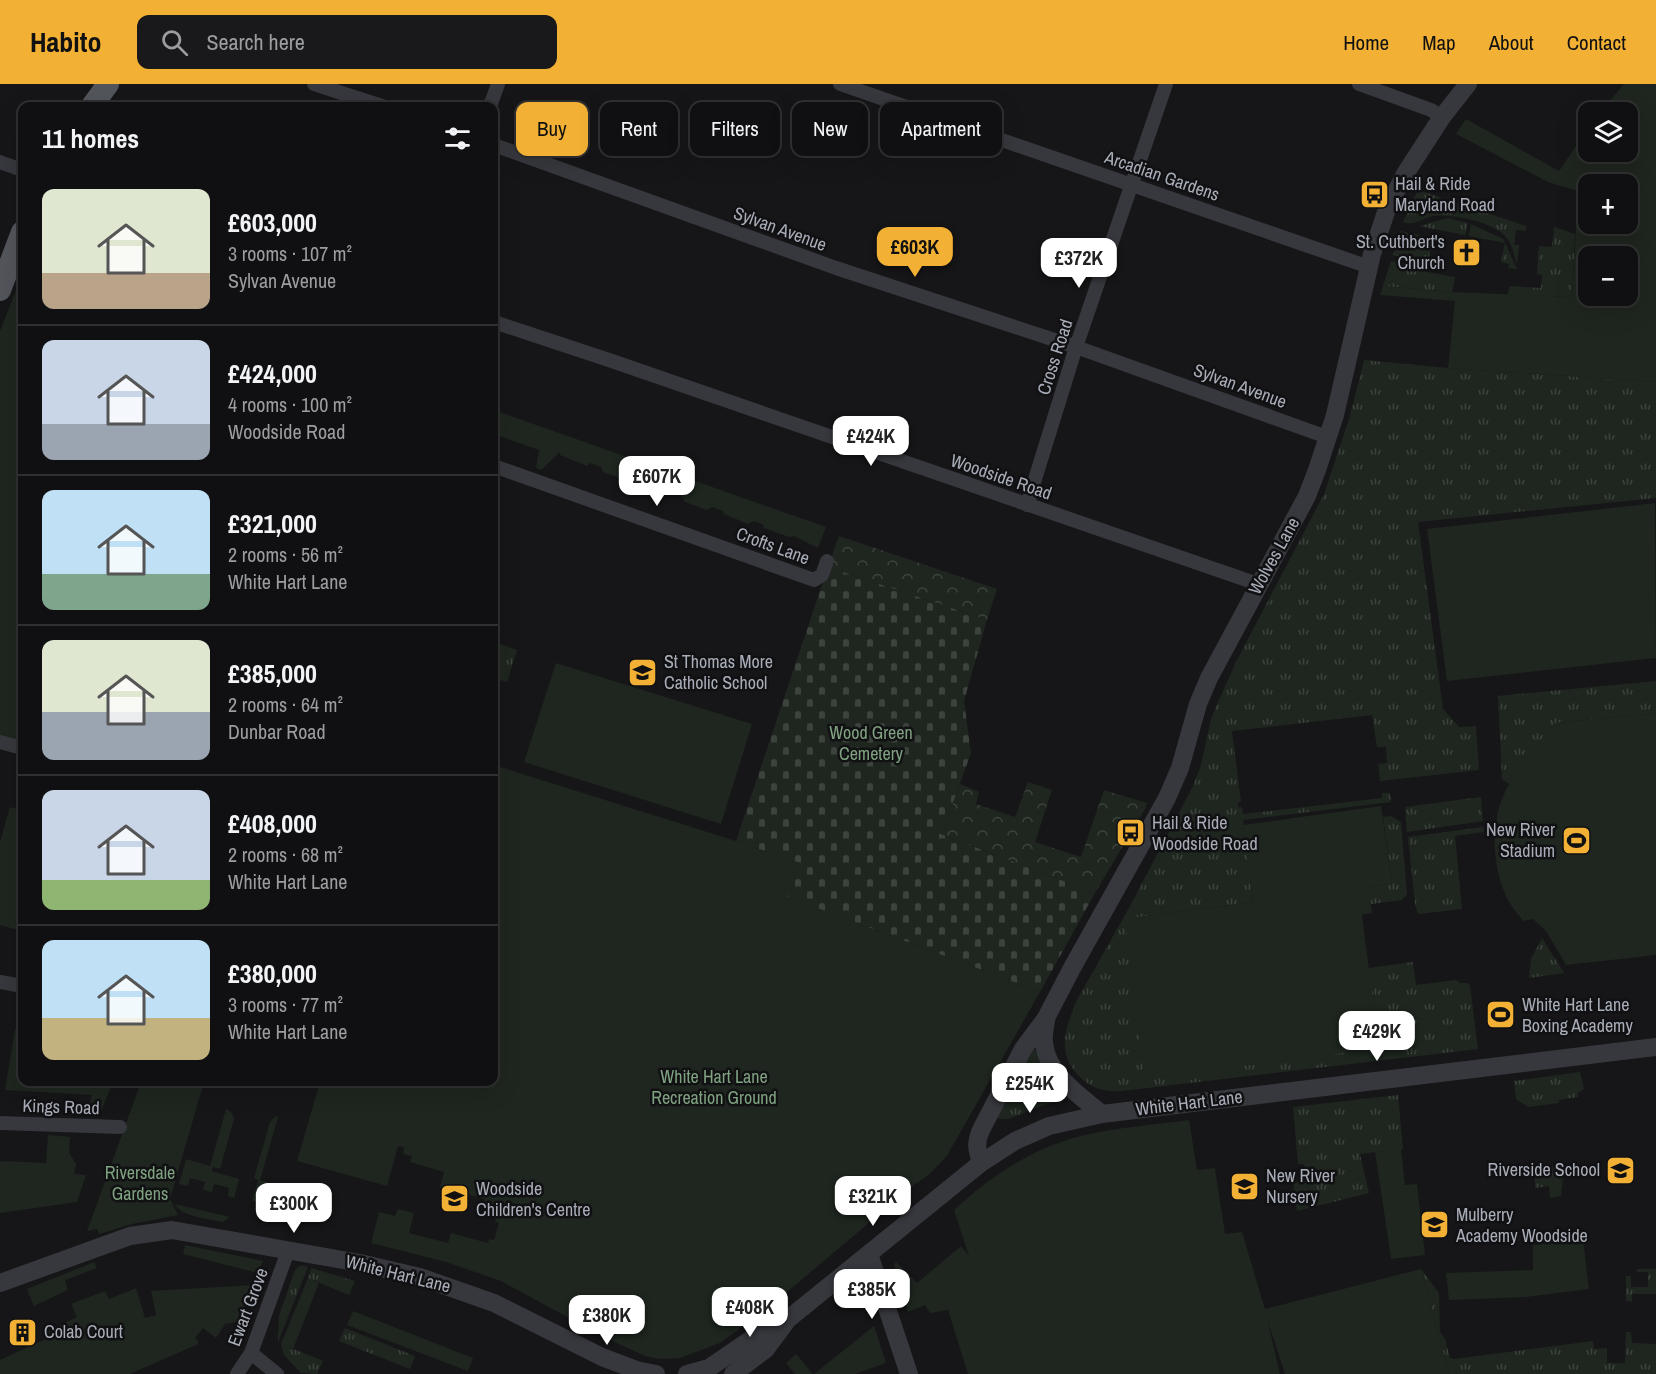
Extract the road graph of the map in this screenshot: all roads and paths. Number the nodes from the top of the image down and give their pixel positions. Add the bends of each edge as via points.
1 (108, 84) edge
2 (314, 84) edge
3 (498, 84) edge
4 (840, 84) edge
5 (1166, 84) edge
6 (1359, 84) edge
7 (1468, 84) edge
8 (95, 102) edge
9 (369, 102) edge
10 (491, 102) edge
11 (1442, 117) junction
12 (498, 146) edge
13 (0, 162) edge
14 (18, 169) edge
15 (1131, 184) junction
16 (18, 243) edge
17 (1369, 267) junction
18 (0, 290) edge
19 (498, 323) edge
20 (1076, 347) junction
21 (1328, 437) junction
22 (498, 467) edge
23 (1027, 505) junction
24 (827, 561) dead end
25 (1258, 584) junction
26 (0, 742) edge
27 (18, 747) edge
28 (0, 982) edge
29 (18, 985) edge
30 (1046, 1018) junction
31 (1656, 1047) edge
32 (1102, 1114) junction
33 (0, 1123) edge
34 (120, 1127) dead end
35 (981, 1163) junction
36 (288, 1251) junction
37 (869, 1254) junction
38 (0, 1282) edge
39 (787, 1320) junction
40 (578, 1346) junction
41 (251, 1353) junction
42 (707, 1371) edge
43 (237, 1374) edge
44 (278, 1374) edge
45 (616, 1374) edge
46 (656, 1374) edge
47 (687, 1374) edge
48 (733, 1374) edge
49 (909, 1374) edge

1 - 8 main road
2 - 9 street
3 - 10 street
4 - 15 street, Arcadian Gardens
5 - 15 street, Cross Road
6 - 11 street
7 - 11 street, Wolves Lane
11 - 17 street, Wolves Lane via 1395,192
12 - 20 street, Sylvan Avenue via 836,268
13 - 14 street
15 - 17 street, Arcadian Gardens
15 - 20 street, Cross Road
16 - 18 main road
17 - 21 street, Wolves Lane
19 - 23 street, Woodside Road
20 - 21 street, Sylvan Avenue
20 - 23 street, Cross Road
21 - 25 street, Wolves Lane via 1307,496
22 - 24 street, Crofts Lane via 814,580 822,575
23 - 25 street, Woodside Road
25 - 30 street, Wolves Lane via 1209,678 1167,798
26 - 27 street
28 - 29 street
30 - 32 street, Wolves Lane via 1043,1041 1051,1066
30 - 35 street, Wolves Lane via 1023,1049 976,1140
31 - 32 street, White Hart Lane
32 - 35 street, White Hart Lane via 1048,1126
33 - 34 street, Kings Road
35 - 37 street, White Hart Lane
36 - 38 street, White Hart Lane via 172,1230 130,1236
36 - 40 street, White Hart Lane via 360,1263 452,1287 494,1303
36 - 41 street, Ewart Grove
37 - 39 street, White Hart Lane
37 - 49 street
39 - 42 street, White Hart Lane via 756,1336
39 - 48 street, White Hart Lane via 766,1348
40 - 45 street, White Hart Lane
40 - 46 street, White Hart Lane
41 - 43 street, Ewart Grove
41 - 44 street
42 - 47 street, White Hart Lane

